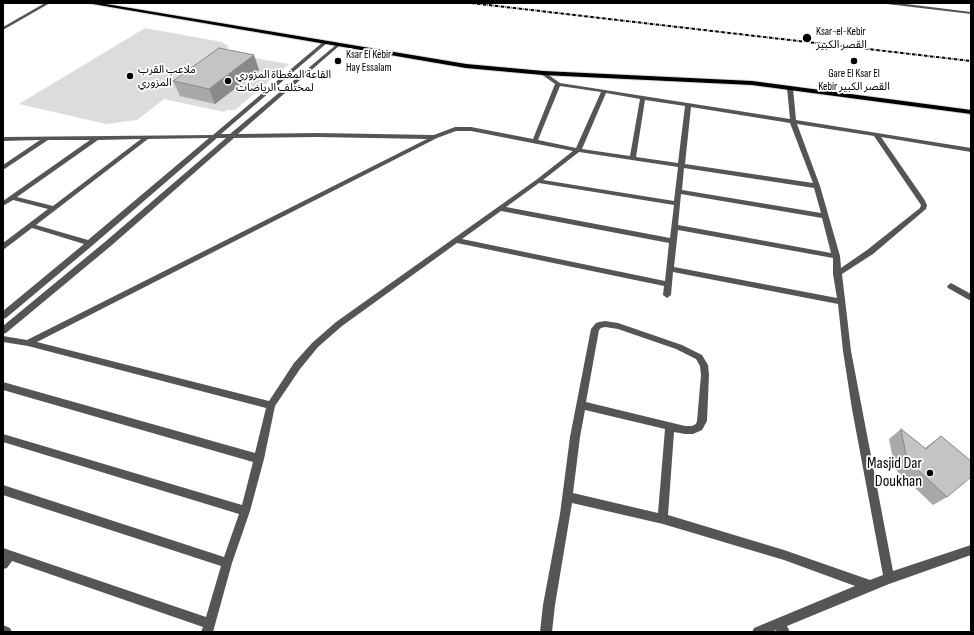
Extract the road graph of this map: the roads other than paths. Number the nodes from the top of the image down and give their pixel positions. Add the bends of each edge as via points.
1 (48, 3) edge
2 (90, 3) edge
3 (887, 3) edge
4 (971, 13) edge
5 (3, 29) edge
6 (325, 43) junction
7 (337, 45) junction
8 (543, 73) junction
9 (558, 84) junction
10 (790, 88) junction
11 (604, 92) junction
12 (643, 98) junction
13 (688, 105) junction
14 (971, 112) edge
15 (793, 122) junction
16 (876, 135) junction
17 (216, 136) junction
18 (233, 136) junction
19 (147, 137) junction
20 (435, 137) junction
21 (47, 138) junction
22 (96, 138) junction
23 (3, 139) edge
24 (535, 141) junction
25 (578, 150) junction
26 (971, 150) edge
27 (633, 158) junction
28 (681, 165) junction
29 (3, 168) edge
30 (538, 181) junction
31 (817, 186) junction
32 (679, 192) junction
33 (12, 198) junction
34 (3, 204) edge
35 (678, 204) junction
36 (54, 208) junction
37 (499, 208) junction
38 (826, 216) junction
39 (32, 226) junction
40 (676, 227) junction
41 (454, 240) junction
42 (673, 241) junction
43 (90, 243) junction
44 (3, 247) edge
45 (836, 256) junction
46 (670, 269) junction
47 (837, 274) junction
48 (668, 284) junction
49 (951, 286) dead end
50 (667, 295) dead end
51 (971, 298) edge
52 (842, 302) junction
53 (3, 316) edge
54 (3, 331) edge
55 (3, 339) edge
56 (28, 343) junction
57 (3, 386) edge
58 (271, 405) junction
59 (581, 405) junction
60 (670, 426) junction
61 (3, 438) edge
62 (260, 459) junction
63 (3, 490) edge
64 (567, 497) junction
65 (245, 511) junction
66 (663, 519) junction
67 (971, 550) edge
68 (5, 557) edge
69 (227, 563) junction
70 (889, 578) junction
71 (870, 586) junction
72 (209, 628) edge
73 (781, 628) edge
74 (546, 632) edge
75 (758, 632) edge

1 - 5 street
2 - 6 main road
3 - 4 street
6 - 7 main road
6 - 17 street
7 - 8 main road via 466,66
7 - 18 street
8 - 9 street
8 - 10 main road via 719,81
9 - 11 street
9 - 24 street
10 - 14 main road
10 - 15 street
11 - 12 street
11 - 25 street
12 - 13 street
12 - 27 street
13 - 15 street
13 - 28 street
15 - 16 street
15 - 31 street
16 - 26 street
16 - 47 street via 921,199 923,209 870,252
17 - 18 street
17 - 19 street
17 - 43 street
18 - 20 street
18 - 54 street
19 - 22 street
19 - 36 street
20 - 24 street via 462,128
20 - 56 street
21 - 22 street
21 - 23 street
21 - 29 street
22 - 33 street
24 - 25 street
25 - 27 street
25 - 30 street
27 - 28 street
28 - 31 street
28 - 32 street
30 - 35 street
30 - 37 street
31 - 38 street
32 - 35 street
32 - 38 street
33 - 34 street
33 - 36 street
35 - 40 street
36 - 39 street
37 - 41 street
37 - 42 street
38 - 45 street
39 - 43 street
39 - 44 street
40 - 42 street
40 - 45 street
41 - 48 street
41 - 58 street via 329,332 297,366
42 - 46 street
43 - 53 street
45 - 47 street
46 - 48 street
46 - 52 street
47 - 52 street
48 - 50 street
49 - 51 street
52 - 70 street via 862,442
55 - 56 street
56 - 58 street
57 - 62 street
58 - 62 street
59 - 60 street
59 - 60 street via 595,329 599,324 618,326 679,347 699,357 704,364 706,374 702,422 693,430
59 - 64 street
60 - 66 street
61 - 65 street
62 - 65 street
63 - 69 street
64 - 66 street
64 - 74 street
65 - 69 street
66 - 71 street via 784,555
67 - 70 street
68 - 72 street
69 - 72 street
70 - 71 street
71 - 73 street
73 - 75 street

